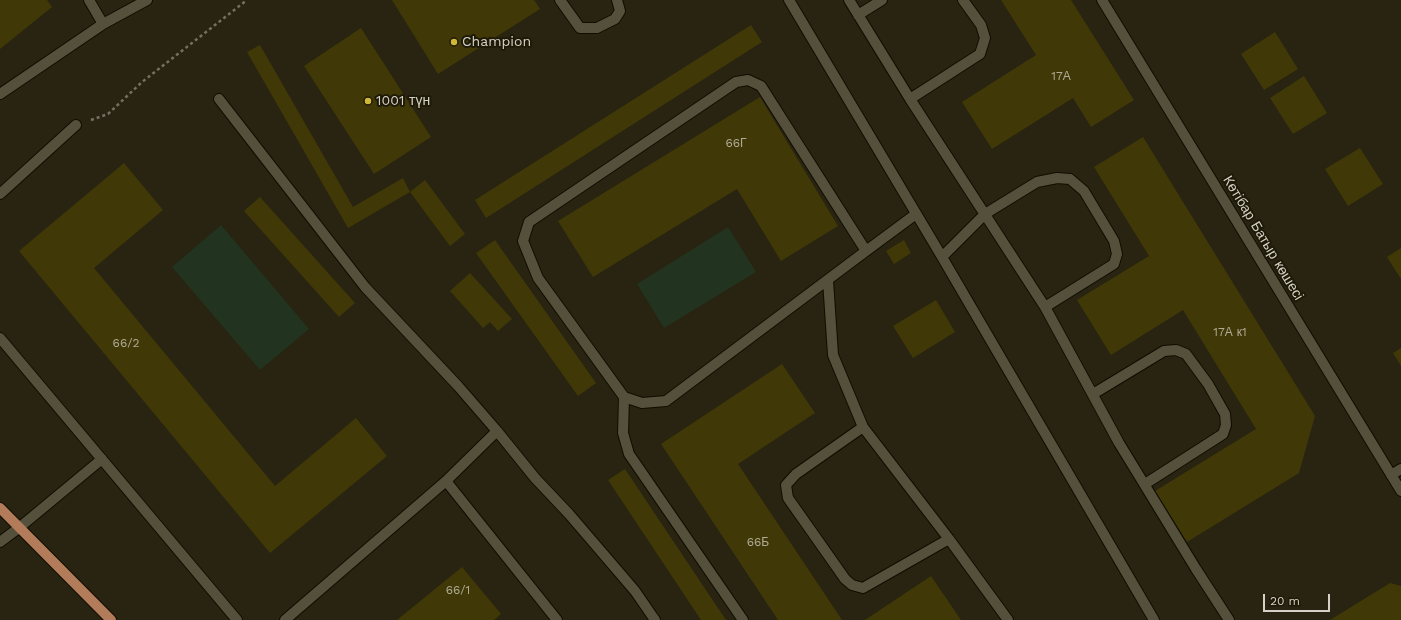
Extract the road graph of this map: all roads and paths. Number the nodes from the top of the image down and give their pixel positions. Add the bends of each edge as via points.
1 (89, 0) edge
2 (147, 0) edge
3 (247, 0) edge
4 (560, 0) edge
5 (617, 0) edge
6 (789, 0) edge
7 (849, 0) edge
8 (882, 0) edge
9 (963, 0) edge
10 (1102, 0) edge
11 (858, 15) junction
12 (103, 24) junction
13 (0, 94) edge
14 (219, 99) dead end
15 (910, 99) junction
16 (76, 125) joint
17 (0, 194) edge
18 (916, 214) junction
19 (985, 214) junction
20 (866, 251) junction
21 (942, 257) junction
22 (828, 280) junction
23 (1045, 307) junction
24 (0, 338) edge
25 (1093, 394) junction
26 (624, 397) junction
27 (863, 427) junction
28 (497, 431) junction
29 (102, 459) junction
30 (1401, 469) edge
31 (1391, 475) junction
32 (446, 481) junction
33 (1145, 484) junction
34 (1401, 491) edge
35 (0, 508) edge
36 (20, 527) junction
37 (949, 539) junction
38 (0, 542) edge
39 (1150, 619) edge
40 (111, 620) edge
41 (237, 620) edge
42 (285, 620) edge
43 (557, 620) edge
44 (655, 620) edge
45 (743, 620) edge
46 (1008, 620) edge
47 (1229, 620) edge

1 - 12 street
2 - 12 street
3 - 16 path via 142,82 108,114
4 - 5 street via 580,28 597,28 615,19 620,11
6 - 18 street
7 - 11 street
8 - 11 street
9 - 15 street via 981,25 985,38 980,54
10 - 31 street, Көтібар Батыр көшесі
11 - 15 street
12 - 13 street
14 - 28 street via 365,287
15 - 19 street
16 - 17 street
18 - 20 street
18 - 21 street
19 - 21 street
19 - 23 street
19 - 23 street via 1037,182 1057,178 1070,180 1084,191 1114,241 1114,264
20 - 22 street
20 - 26 street via 761,86 748,80 736,82 529,222 523,241 538,278
21 - 39 street
22 - 26 street via 666,401 642,403
22 - 27 street via 833,355
23 - 25 street
24 - 29 street
25 - 33 street via 1119,443
25 - 33 street via 1164,351 1176,350 1186,354 1208,384 1225,414 1224,434
26 - 45 street via 623,433 628,454
27 - 37 street
27 - 37 street via 796,474 786,485 788,498 845,579 852,585 863,588
28 - 32 street
28 - 44 street via 635,591
29 - 36 street
29 - 41 street
30 - 31 street
31 - 34 street, Көтібар Батыр көшесі
32 - 42 street
32 - 43 street
33 - 47 street
35 - 36 main road
36 - 38 street
36 - 40 main road
37 - 46 street

